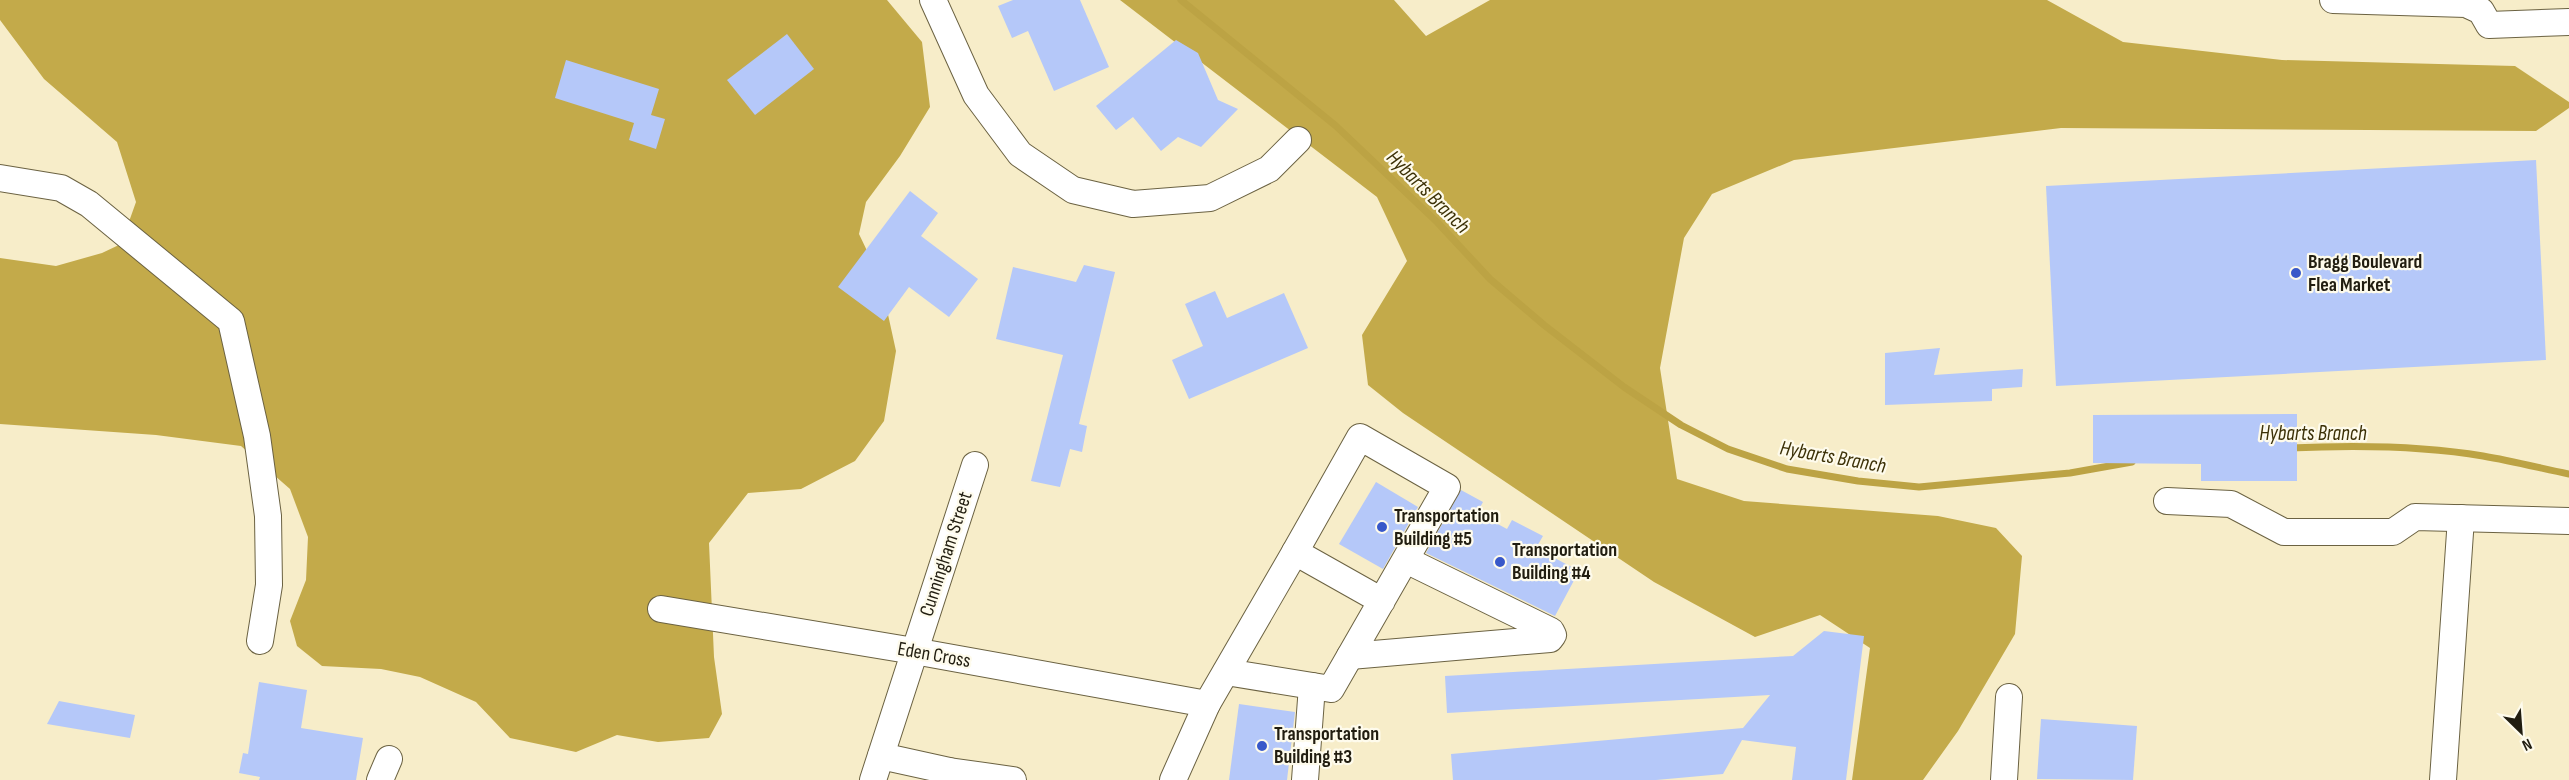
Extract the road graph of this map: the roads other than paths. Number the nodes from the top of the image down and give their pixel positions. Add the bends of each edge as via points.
1 (933, 0) edge
2 (2333, 0) edge
3 (2569, 22) edge
4 (1298, 140) dead end
5 (0, 178) edge
6 (975, 465) dead end
7 (2167, 501) dead end
8 (2461, 518) junction
9 (2569, 521) edge
10 (1295, 552) junction
11 (1406, 560) junction
12 (1382, 601) junction
13 (661, 609) dead end
14 (260, 641) dead end
15 (914, 651) junction
16 (1350, 656) junction
17 (1226, 672) junction
18 (1312, 686) junction
19 (2009, 697) dead end
20 (1207, 704) junction
21 (877, 768) edge
22 (948, 776) edge
23 (1014, 780) edge
24 (1173, 780) edge
25 (1305, 780) edge
26 (2004, 780) edge
27 (2443, 780) edge

1 - 4 street via 976,95 1020,154 1073,190 1133,204 1210,198 1269,169
2 - 3 street via 2466,4 2481,11 2489,26
5 - 14 street via 61,188 89,204 231,321 257,436 268,516 269,585
6 - 15 street, Cunningham Street
7 - 8 street via 2231,504 2284,532 2393,532 2415,517
8 - 9 street
8 - 27 street
10 - 11 street via 1360,437 1447,487
10 - 12 street
10 - 17 street
11 - 12 street
11 - 16 street via 1553,635 1550,639
12 - 16 street
13 - 15 street, Eden Cross
15 - 20 street, Eden Cross
15 - 21 street, Cunningham Street
16 - 18 street via 1331,689
17 - 18 street
17 - 20 street
18 - 25 street
19 - 26 street
20 - 24 street
21 - 22 street
22 - 23 street

